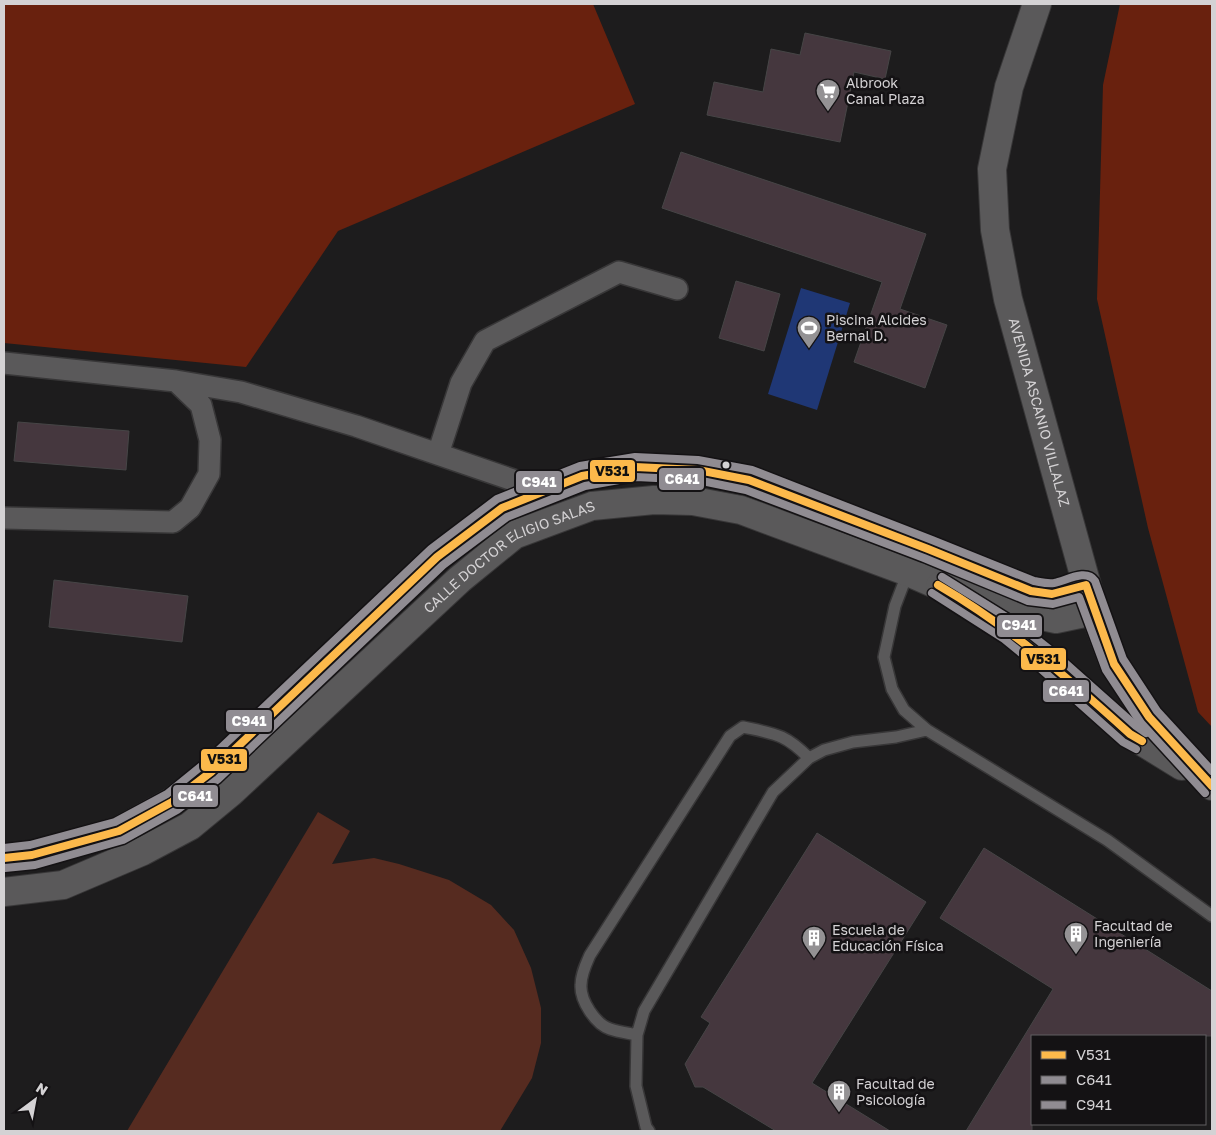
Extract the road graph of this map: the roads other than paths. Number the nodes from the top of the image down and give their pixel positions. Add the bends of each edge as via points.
1 (1037, 4) edge
2 (677, 289) dead end
3 (4, 363) edge
4 (176, 381) junction
5 (438, 454) junction
6 (545, 491) junction
7 (4, 518) edge
8 (908, 572) junction
9 (1086, 585) junction
10 (940, 586) junction
11 (1094, 611) junction
12 (927, 730) junction
13 (809, 758) junction
14 (1211, 784) edge
15 (4, 858) edge
16 (4, 892) edge
17 (1212, 916) edge
18 (637, 1035) junction
19 (648, 1131) edge

1 - 9 street, AVENIDA ASCANIO VILLALAZ via 1009,87 992,169 995,230 1008,299
2 - 5 street via 620,272 486,341 461,383
3 - 4 street
4 - 5 street via 241,392
4 - 7 street via 201,405 210,440 209,474 190,508 173,522
5 - 6 street
6 - 9 street via 582,476 635,467 698,470 749,480 1030,591 1052,594
6 - 15 street via 502,508 437,557 211,772 172,802 119,831 32,855
8 - 10 street, CALLE DOCTOR ELIGIO SALAS
8 - 12 lane via 895,606 884,658 892,689 904,710
8 - 16 street, CALLE DOCTOR ELIGIO SALAS via 741,510 693,501 654,500 592,506 514,535 460,579 230,793 190,826 143,851 63,885
9 - 11 street, AVENIDA ASCANIO VILLALAZ
10 - 11 street, CALLE DOCTOR ELIGIO SALAS via 1028,613 1056,618
10 - 14 street via 1010,631 1130,734
11 - 14 street, AVENIDA ASCANIO VILLALAZ via 1114,664 1149,717
12 - 13 lane via 853,742
12 - 17 lane via 1107,840
13 - 18 lane via 773,792 644,1011
13 - 18 lane via 794,743 781,736 743,728 730,736 590,955 581,987 587,1007 608,1029
18 - 19 lane via 636,1086

